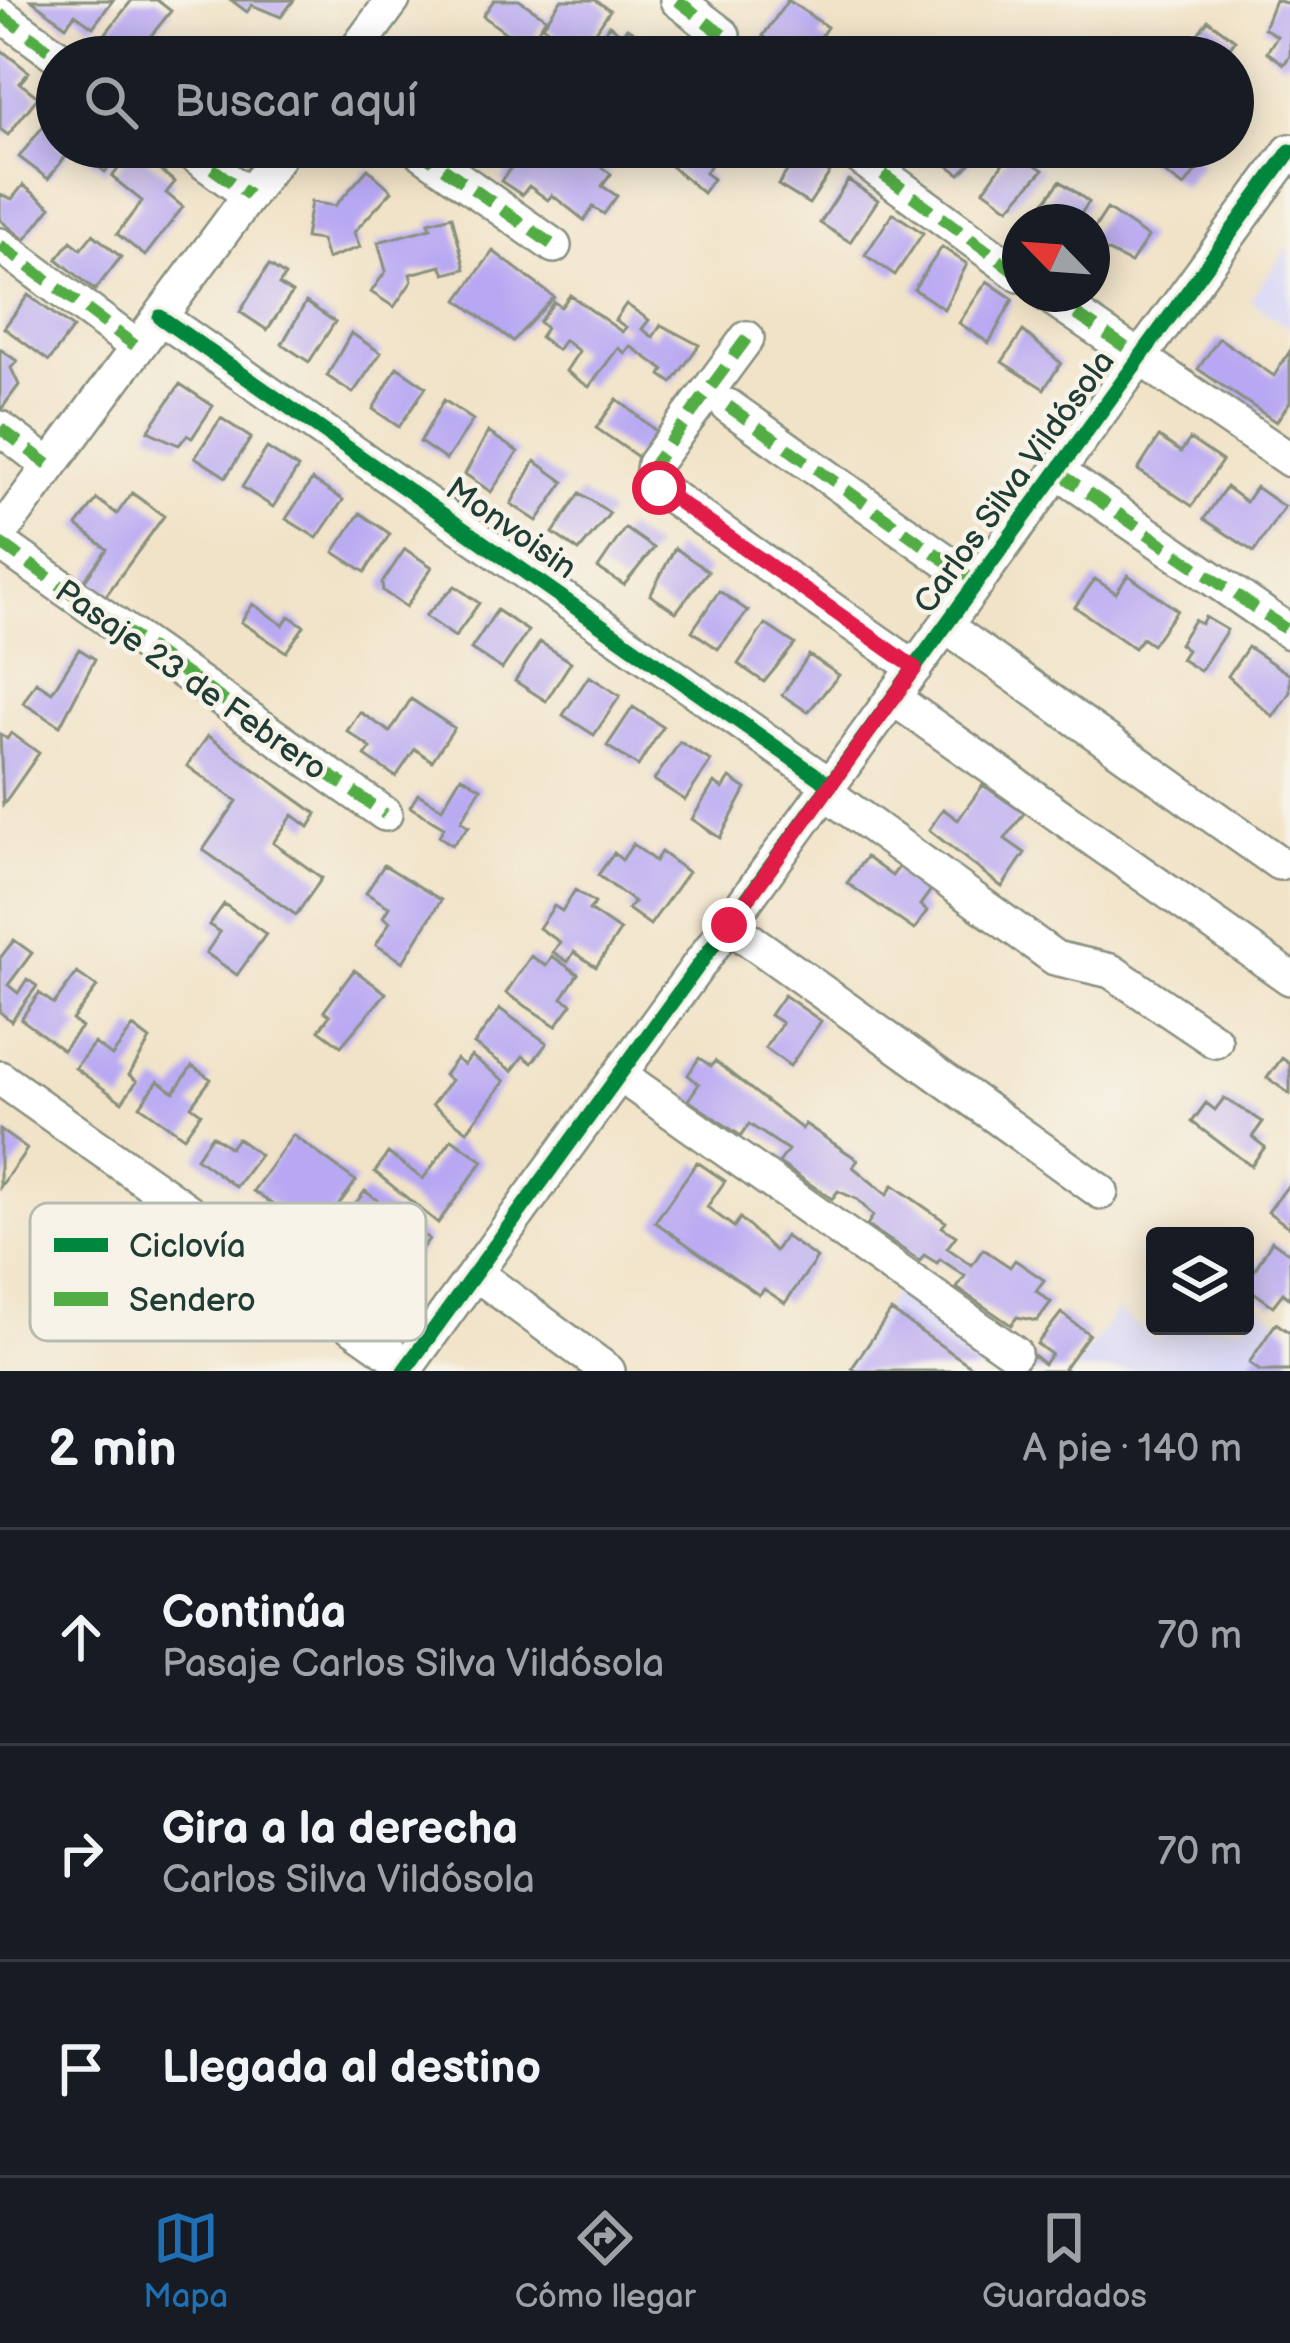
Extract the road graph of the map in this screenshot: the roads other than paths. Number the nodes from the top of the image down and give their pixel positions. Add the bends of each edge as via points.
1 (393, 0) edge
2 (677, 0) edge
3 (0, 14) edge
4 (723, 35) dead end
5 (366, 36) edge
6 (36, 40) edge
7 (212, 168) edge
8 (269, 168) edge
9 (444, 168) edge
10 (874, 168) edge
11 (1285, 169) edge
12 (249, 195) junction
13 (0, 245) edge
14 (554, 246) dead end
15 (1002, 262) edge
16 (1073, 312) edge
17 (160, 317) junction
18 (747, 338) dead end
19 (137, 347) junction
20 (1140, 357) junction
21 (728, 406) dead end
22 (0, 428) edge
23 (1290, 460) edge
24 (50, 466) junction
25 (1058, 472) junction
26 (0, 533) edge
27 (0, 543) edge
28 (977, 584) junction
29 (946, 626) junction
30 (1290, 632) edge
31 (915, 668) junction
32 (893, 698) junction
33 (827, 789) junction
34 (385, 814) dead end
35 (1279, 862) dead end
36 (729, 925) junction
37 (1290, 978) edge
38 (1214, 1041) dead end
39 (620, 1075) junction
40 (0, 1078) edge
41 (1101, 1192) dead end
42 (174, 1203) edge
43 (476, 1273) junction
44 (367, 1341) edge
45 (1014, 1353) dead end
46 (406, 1369) edge
47 (608, 1371) edge

1 - 5 street
2 - 4 street
3 - 6 street
7 - 12 street
8 - 12 street
9 - 14 street
10 - 15 street
11 - 20 street, Carlos Silva Vildósola
12 - 17 street
13 - 19 street
16 - 20 street
17 - 19 street
17 - 33 street, Monvoisin
18 - 31 street via 652,476
19 - 24 street
20 - 23 street
20 - 25 street, Carlos Silva Vildósola
21 - 28 street
22 - 24 street
24 - 26 street
25 - 28 street, Carlos Silva Vildósola
25 - 30 street
27 - 34 street, Pasaje 23 de Febrero
28 - 29 street, Carlos Silva Vildósola
29 - 31 street, Carlos Silva Vildósola
29 - 35 street
31 - 32 street, Carlos Silva Vildósola
32 - 33 street, Carlos Silva Vildósola
32 - 37 street
33 - 36 street, Carlos Silva Vildósola
33 - 38 street, Monvoisin via 1055,958 1111,971
36 - 39 street, Carlos Silva Vildósola
36 - 41 street
39 - 43 street, Carlos Silva Vildósola
39 - 45 street
40 - 42 street
43 - 46 street, Carlos Silva Vildósola
43 - 47 street
44 - 46 street

